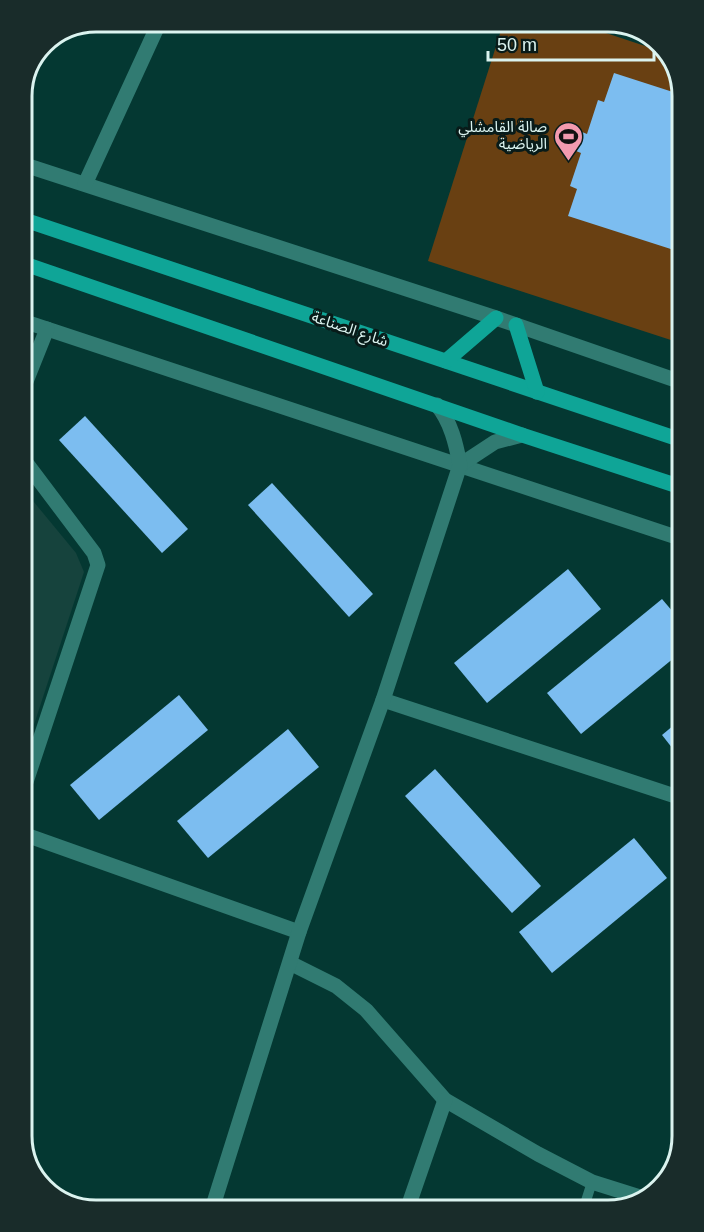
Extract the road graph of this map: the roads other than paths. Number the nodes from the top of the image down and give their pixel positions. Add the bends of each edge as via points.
1 (155, 32) edge
2 (32, 167) edge
3 (85, 184) junction
4 (32, 222) edge
5 (32, 266) edge
6 (496, 318) junction
7 (32, 324) edge
8 (516, 325) junction
9 (46, 329) junction
10 (446, 361) junction
11 (32, 366) edge
12 (672, 379) edge
13 (537, 392) junction
14 (437, 405) junction
15 (522, 435) junction
16 (672, 437) edge
17 (460, 465) junction
18 (32, 471) edge
19 (672, 484) edge
20 (672, 536) edge
21 (383, 700) junction
22 (32, 764) edge
23 (672, 795) edge
24 (32, 837) edge
25 (299, 932) junction
26 (290, 963) junction
27 (445, 1100) junction
28 (592, 1182) junction
29 (634, 1195) edge
30 (215, 1200) edge
31 (410, 1200) edge
32 (586, 1200) edge

1 - 3 street
2 - 3 street
3 - 6 street
4 - 10 street, شارع الصناعة
5 - 14 street
6 - 8 street
6 - 10 street
7 - 9 street
8 - 12 street
8 - 13 street
9 - 11 street
9 - 17 street
10 - 13 street, شارع الصناعة
13 - 16 street, شارع الصناعة
14 - 15 street
14 - 17 street via 451,430
15 - 17 street via 495,442
15 - 19 street
17 - 20 street
17 - 21 street
18 - 22 street via 94,553 98,565
21 - 23 street
21 - 25 street
24 - 25 street
25 - 26 street
26 - 27 street via 336,986 366,1010
26 - 30 street
27 - 28 street
27 - 31 street
28 - 29 street
28 - 32 lane

